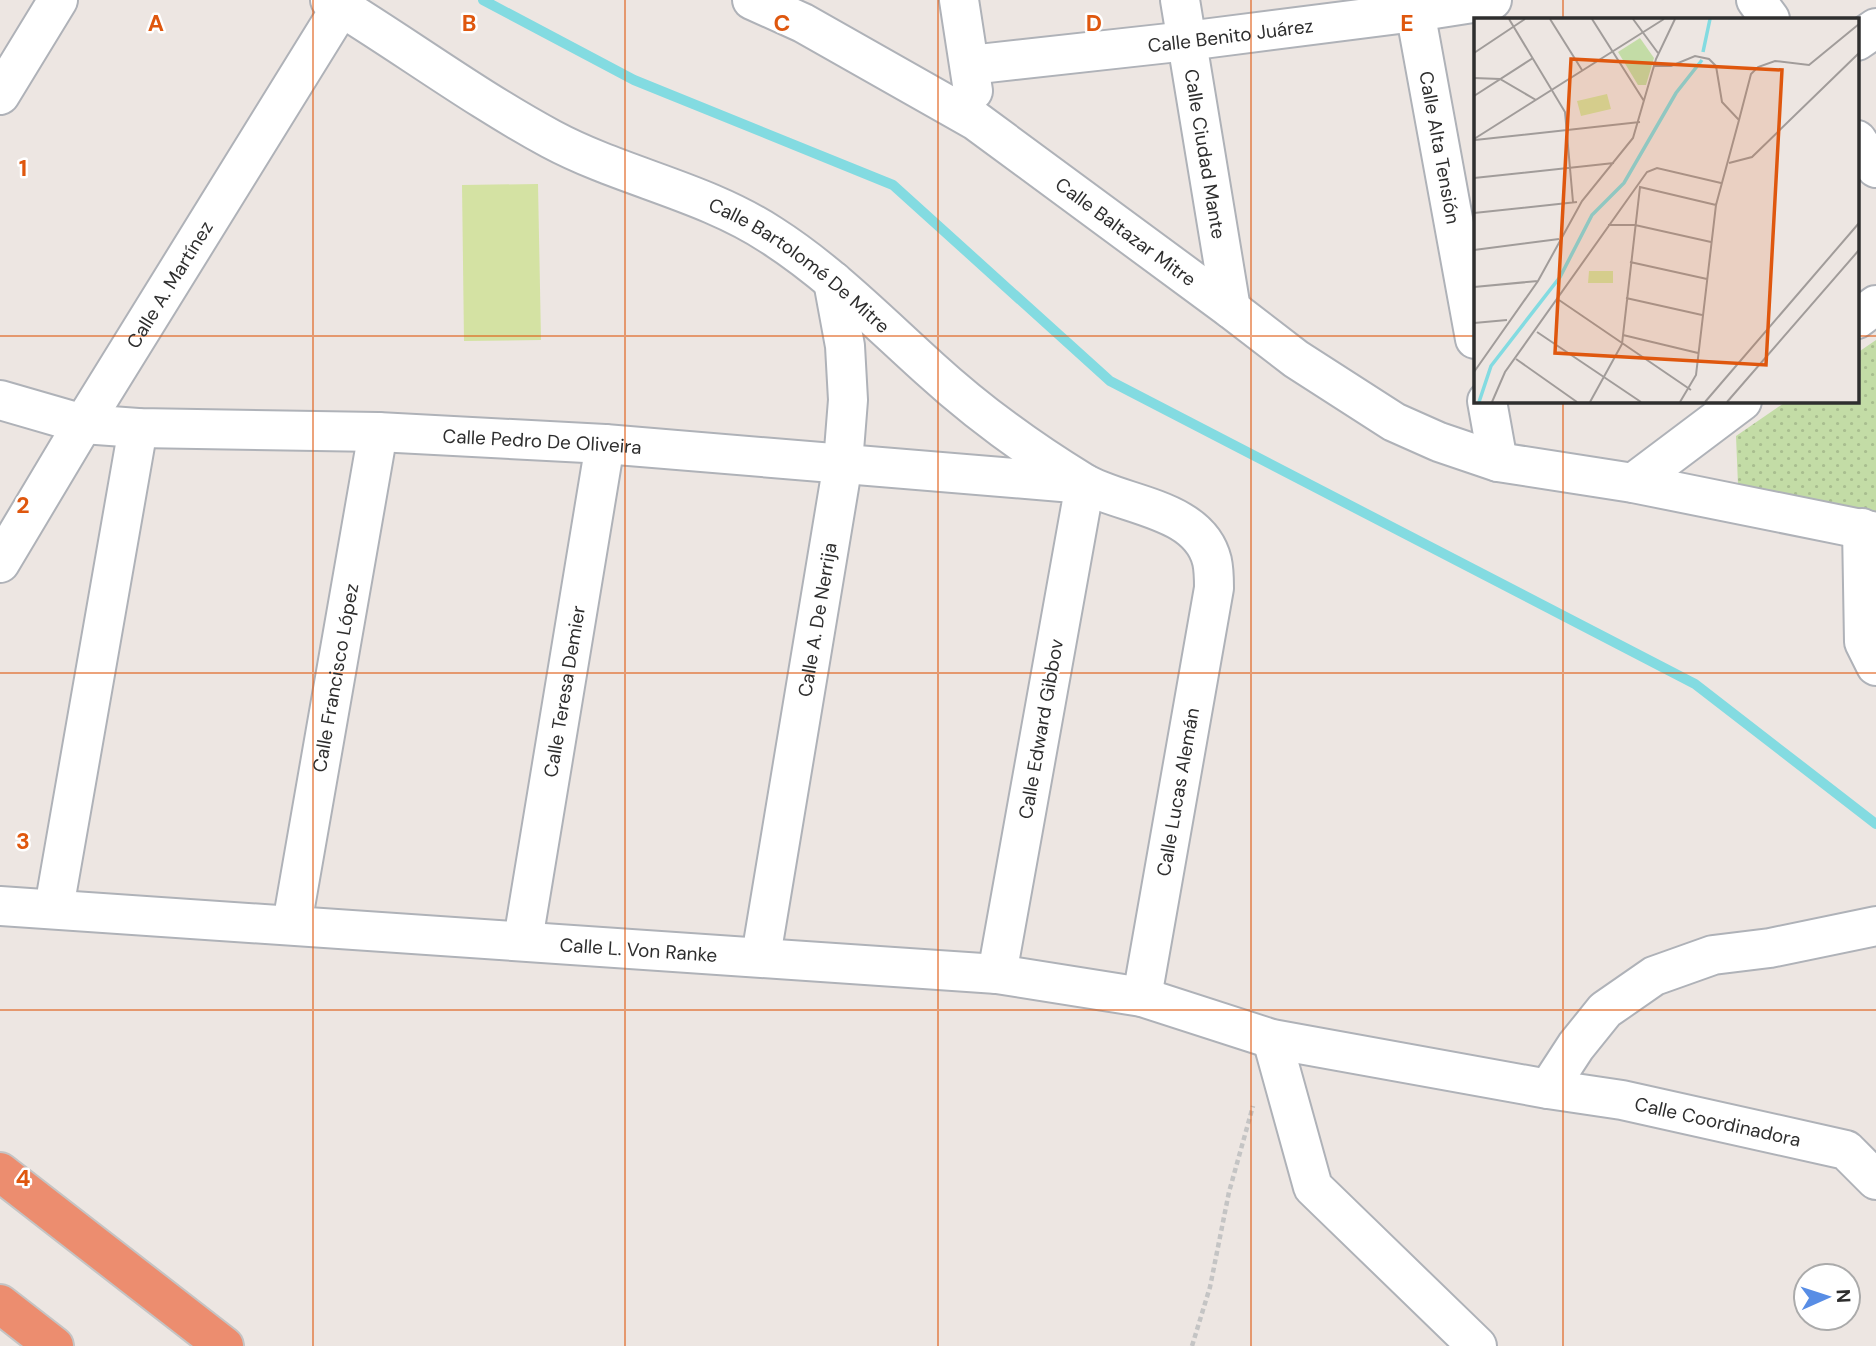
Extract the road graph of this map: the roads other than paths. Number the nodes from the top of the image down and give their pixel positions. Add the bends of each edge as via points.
1 (58, 0) edge
2 (752, 0) edge
3 (960, 0) edge
4 (1180, 0) edge
5 (1492, 0) edge
6 (1756, 0) edge
7 (336, 4) edge
8 (1414, 6) edge
9 (1769, 18) edge
10 (1876, 28) edge
11 (1858, 40) edge
12 (1187, 41) junction
13 (970, 65) junction
14 (0, 95) edge
15 (976, 121) junction
16 (1858, 141) edge
17 (1876, 168) edge
18 (833, 281) junction
19 (1876, 305) edge
20 (1231, 309) junction
21 (1858, 318) edge
22 (1474, 334) edge
23 (0, 400) edge
24 (1487, 402) edge
25 (1741, 402) edge
26 (83, 424) junction
27 (138, 428) junction
28 (378, 432) junction
29 (605, 444) junction
30 (1498, 461) junction
31 (843, 463) junction
32 (1633, 483) junction
33 (1085, 484) junction
34 (1869, 530) edge
35 (0, 563) edge
36 (1214, 588) joint
37 (1876, 666) edge
38 (0, 906) edge
39 (54, 908) junction
40 (292, 924) junction
41 (1876, 926) edge
42 (523, 940) junction
43 (761, 956) junction
44 (997, 974) junction
45 (1142, 997) junction
46 (1272, 1039) junction
47 (1548, 1089) junction
48 (0, 1172) edge
49 (1876, 1180) edge
50 (0, 1304) edge
51 (54, 1346) edge
52 (224, 1346) edge
53 (1478, 1346) edge

1 - 14 street
2 - 15 street, Calle Baltazar Mitre via 803,23
3 - 13 street
4 - 12 street, Calle Ciudad Mante
5 - 8 street, Calle Benito Juárez
6 - 9 street
7 - 18 street, Calle Bartolomé De Mitre via 551,139 727,210 771,234
7 - 26 street, Calle A. Martínez
8 - 12 street, Calle Benito Juárez
8 - 22 street, Calle Alta Tensión
10 - 11 street
12 - 13 street, Calle Benito Juárez
12 - 20 street, Calle Ciudad Mante
13 - 15 street
15 - 20 street, Calle Baltazar Mitre
16 - 17 street
18 - 31 street, Calle A. De Nerrija via 845,346 848,400
18 - 33 street, Calle Bartolomé De Mitre via 996,424
19 - 21 street
20 - 30 street, Calle Baltazar Mitre via 1296,359 1394,422
23 - 26 street, Calle Pedro De Oliveira
24 - 30 street
25 - 32 street
26 - 27 street, Calle Pedro De Oliveira
26 - 35 street, Calle A. Martínez
27 - 28 street, Calle Pedro De Oliveira
27 - 39 street
28 - 29 street, Calle Pedro De Oliveira
28 - 40 street, Calle Francisco López
29 - 31 street, Calle Pedro De Oliveira
29 - 42 street, Calle Teresa Demier
30 - 32 street, Calle Baltazar Mitre
31 - 33 street, Calle Pedro De Oliveira
31 - 43 street, Calle A. De Nerrija
32 - 34 street, Calle Baltazar Mitre
33 - 36 street, Calle Bartolomé De Mitre via 1186,525 1212,560
33 - 44 street, Calle Edward Gibbov
34 - 37 street via 1864,642
36 - 45 street, Calle Lucas Alemán
38 - 39 street, Calle L. Von Ranke
39 - 40 street, Calle L. Von Ranke
40 - 42 street, Calle L. Von Ranke
41 - 47 street via 1713,955 1654,976 1605,1010
42 - 43 street, Calle L. Von Ranke
43 - 44 street, Calle L. Von Ranke
44 - 45 street, Calle L. Von Ranke
45 - 46 street, Calle L. Von Ranke
46 - 47 street, Calle Coordinadora
46 - 53 street via 1313,1186
47 - 49 street, Calle Coordinadora via 1622,1100 1846,1150
48 - 52 highway
50 - 51 highway

